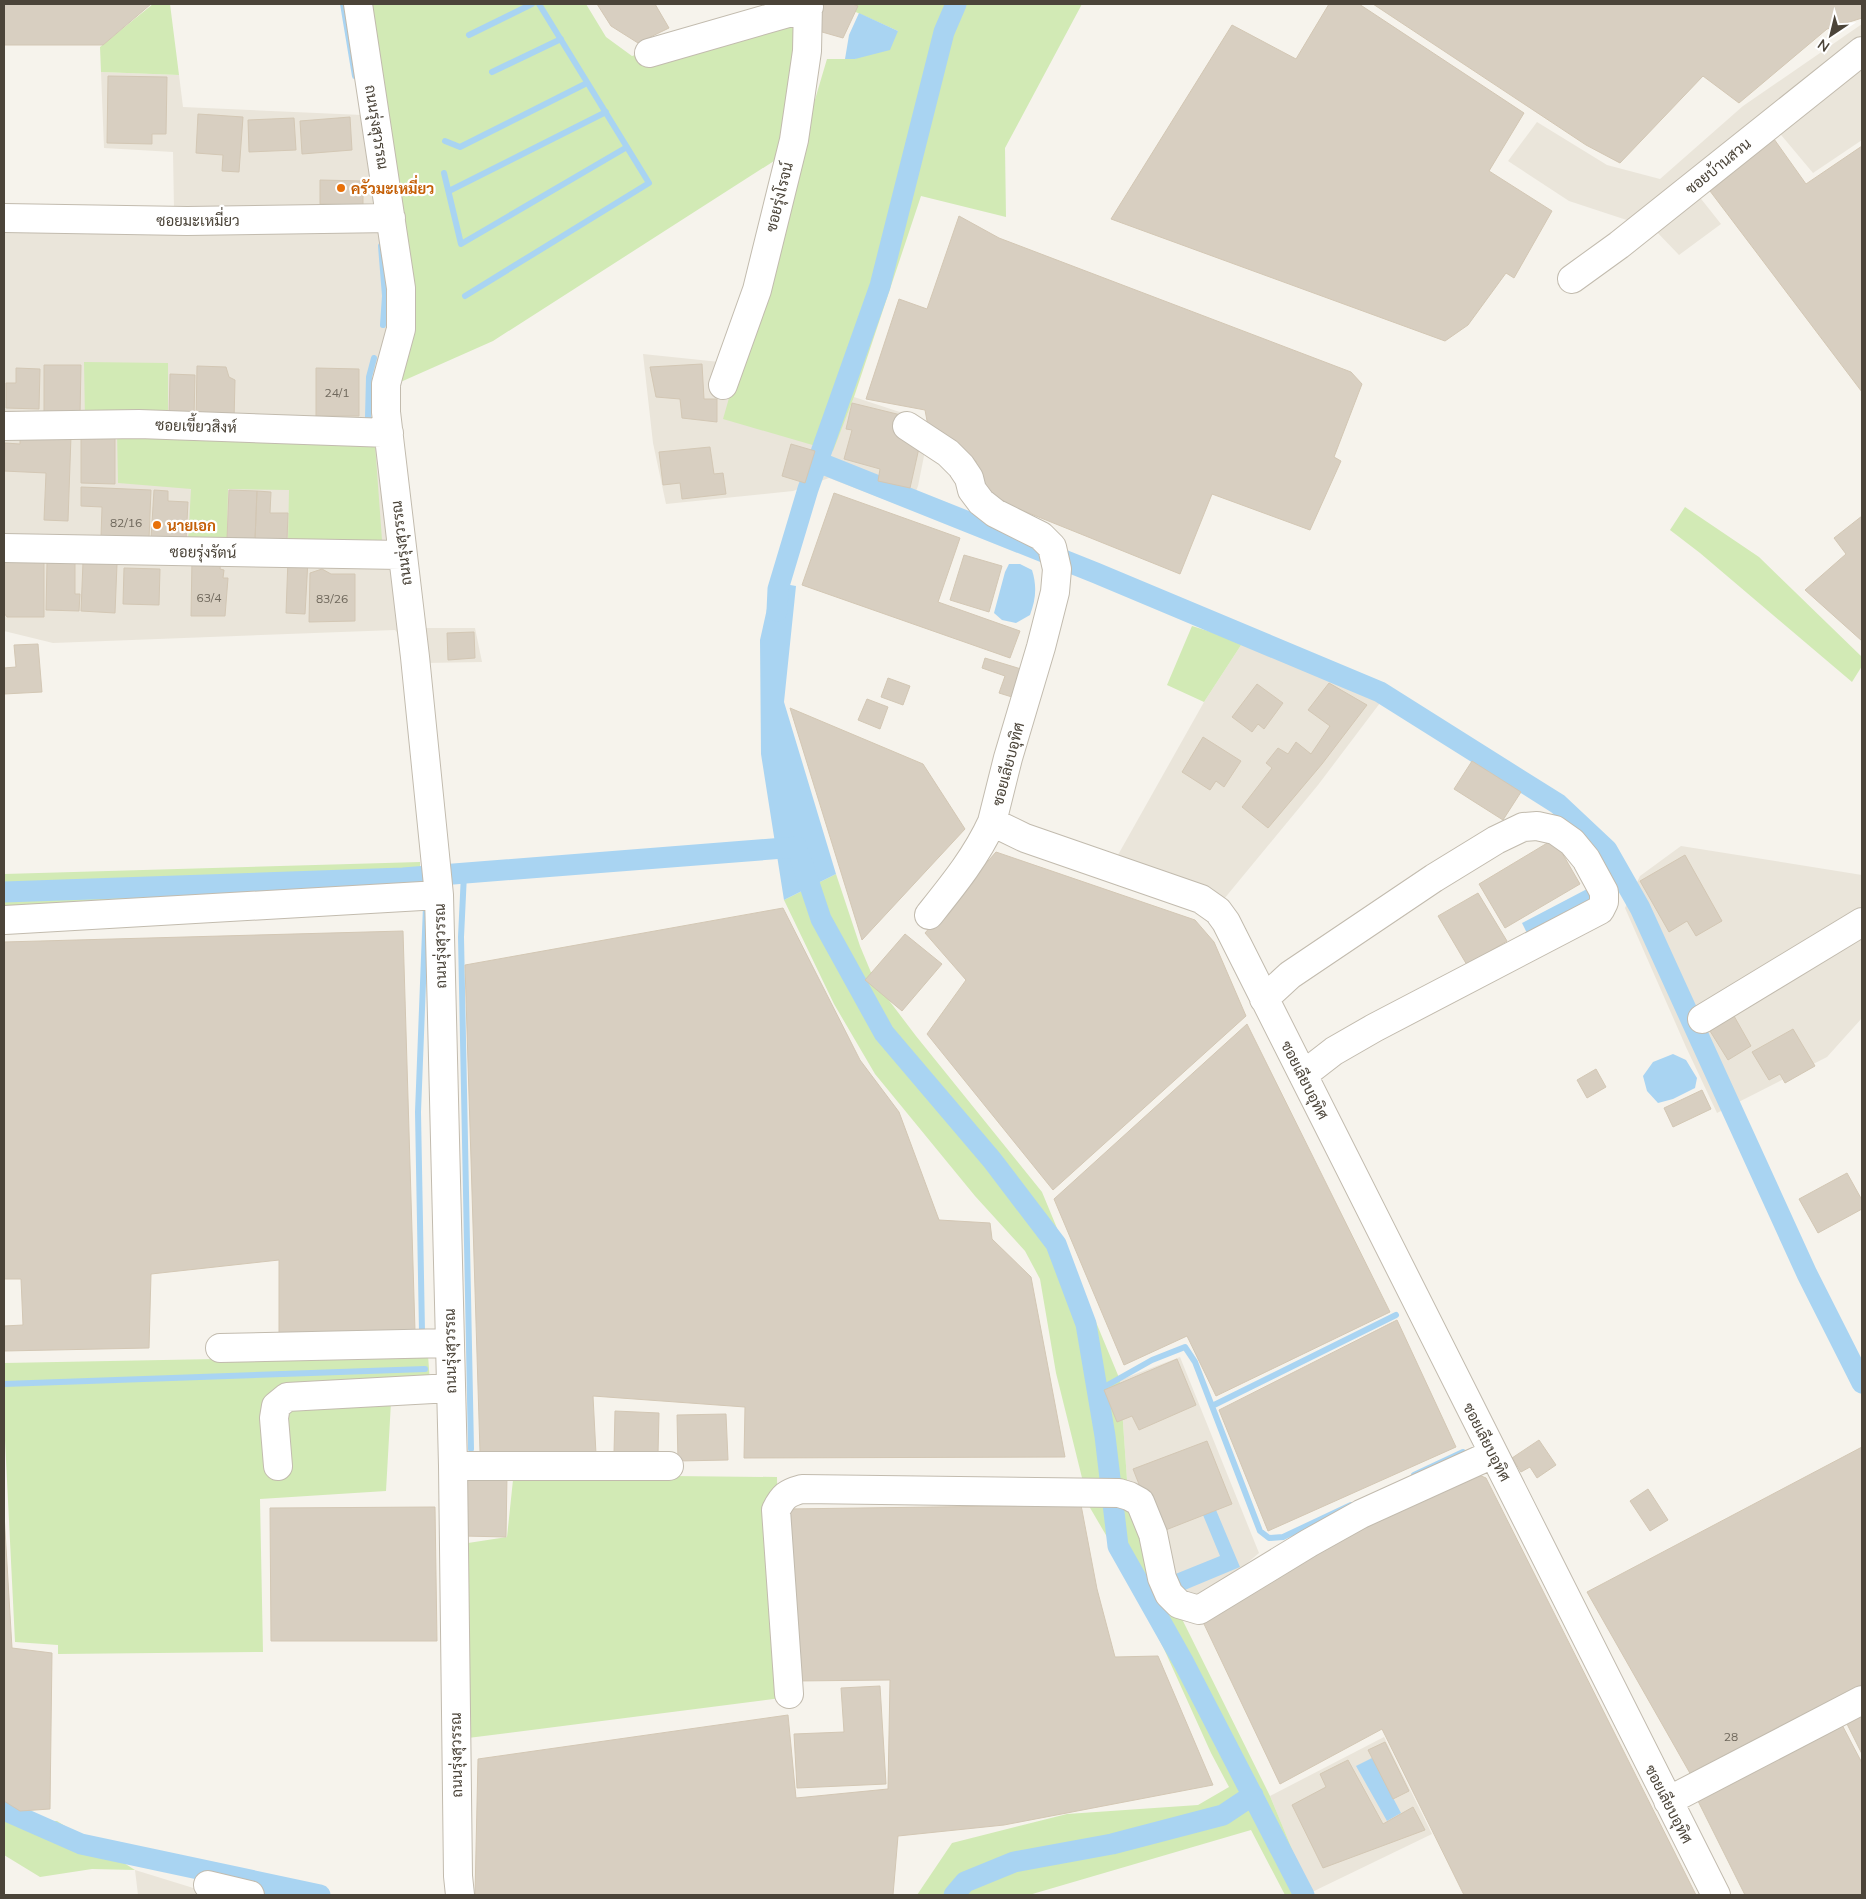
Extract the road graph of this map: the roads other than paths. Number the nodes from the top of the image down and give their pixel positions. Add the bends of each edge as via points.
1 (358, 4) edge
2 (809, 5) edge
3 (1862, 51) edge
4 (649, 53) dead end
5 (4, 218) edge
6 (392, 218) junction
7 (1572, 279) dead end
8 (723, 385) dead end
9 (4, 426) edge
10 (907, 426) dead end
11 (389, 433) junction
12 (4, 548) edge
13 (402, 555) junction
14 (992, 822) junction
15 (439, 894) junction
16 (929, 915) dead end
17 (5, 920) edge
18 (1862, 922) edge
19 (1264, 999) junction
20 (1702, 1018) dead end
21 (1303, 1075) junction
22 (450, 1343) junction
23 (220, 1348) dead end
24 (451, 1388) junction
25 (1494, 1454) junction
26 (278, 1466) dead end
27 (453, 1466) junction
28 (669, 1466) dead end
29 (789, 1694) dead end
30 (1862, 1700) edge
31 (1668, 1801) junction
32 (208, 1885) dead end
33 (250, 1895) edge
34 (460, 1895) edge
35 (1716, 1895) edge

1 - 6 street, ถนนรุ่งสุวรรณ
2 - 4 street
2 - 8 street, ซอยรุ่งโรจน์ via 807,52 794,140 756,290
3 - 7 street, ซอยบ้านสวน
5 - 6 street, ซอยมะเหมี่ยว via 187,221
6 - 11 street, ถนนรุ่งสุวรรณ via 401,288 401,329 386,384
9 - 11 street, ซอยเขี้ยวสิงห์ via 139,424
10 - 14 street, ซอยเลียบอุทิศ via 948,453 961,466 981,502 1041,536 1055,558 1055,592
11 - 13 street, ถนนรุ่งสุวรรณ
12 - 13 street, ซอยรุ่งรัตน์
13 - 15 street, ถนนรุ่งสุวรรณ
14 - 16 street via 972,860
14 - 19 street, ซอยเลียบอุทิศ via 1025,838 1201,899 1218,911 1226,922
15 - 17 street
15 - 22 street, ถนนรุ่งสุวรรณ
18 - 20 street
19 - 21 street, ซอยเลียบอุทิศ
19 - 21 street via 1290,975 1434,878 1523,827 1555,830 1572,842 1586,859 1604,892 1600,910 1374,1028 1334,1051
21 - 25 street, ซอยเลียบอุทิศ
22 - 23 street
22 - 24 street, ถนนรุ่งสุวรรณ
24 - 26 street via 286,1396 276,1406 274,1418
24 - 27 street, ถนนรุ่งสุวรรณ
25 - 29 street via 1361,1514 1198,1610 1180,1604 1169,1594 1162,1578 1153,1534 1140,1502 1124,1494 812,1489 787,1493 776,1510
25 - 31 street, ซอยเลียบอุทิศ
27 - 28 street
27 - 34 street, ถนนรุ่งสุวรรณ
30 - 31 street
31 - 35 street, ซอยเลียบอุทิศ
32 - 33 street

